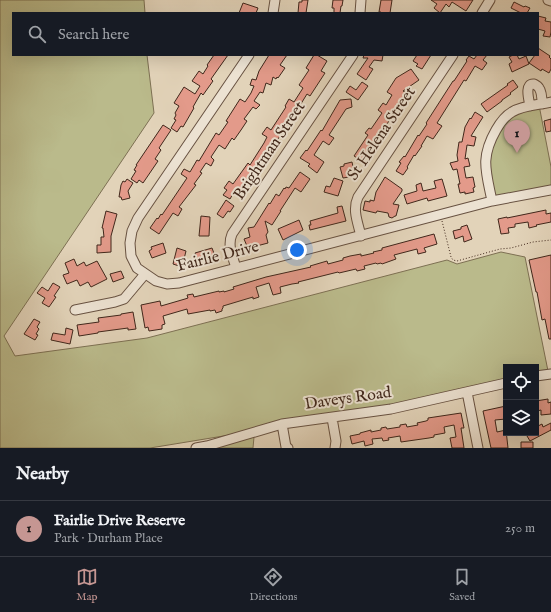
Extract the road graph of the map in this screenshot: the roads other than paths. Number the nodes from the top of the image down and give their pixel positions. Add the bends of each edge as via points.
1 (275, 0) edge
2 (361, 0) edge
3 (490, 0) edge
4 (548, 0) edge
5 (551, 2) edge
6 (273, 12) edge
7 (360, 12) edge
8 (483, 12) edge
9 (247, 56) edge
10 (352, 56) edge
11 (452, 56) edge
12 (547, 103) edge
13 (530, 106) junction
14 (551, 190) edge
15 (492, 201) junction
16 (360, 236) junction
17 (236, 268) junction
18 (144, 274) junction
19 (75, 310) dead end
20 (551, 374) edge
21 (539, 376) edge
22 (503, 384) edge
23 (467, 392) junction
24 (332, 418) junction
25 (282, 424) junction
26 (196, 448) edge
27 (288, 448) edge
28 (335, 448) edge
29 (478, 448) edge

1 - 6 street
2 - 7 street
3 - 8 street
4 - 5 street
9 - 18 street, Fairlie Drive via 138,218 132,231 131,256 137,268
10 - 17 street, Brightman Street via 232,234 230,245
11 - 16 street, St Helena Street via 355,202
12 - 13 street
12 - 13 street via 540,88 533,84 528,88
13 - 15 street via 506,116 491,139 485,166
14 - 15 street, Fairlie Drive
15 - 16 street, Fairlie Drive
16 - 17 street, Fairlie Drive
17 - 18 street, Fairlie Drive via 167,284
18 - 19 street via 124,299
20 - 21 street
22 - 23 street, Daveys Road
23 - 24 street, Daveys Road via 391,409
23 - 29 street
24 - 25 street, Daveys Road
24 - 28 street
25 - 26 street, Daveys Road
25 - 27 street

